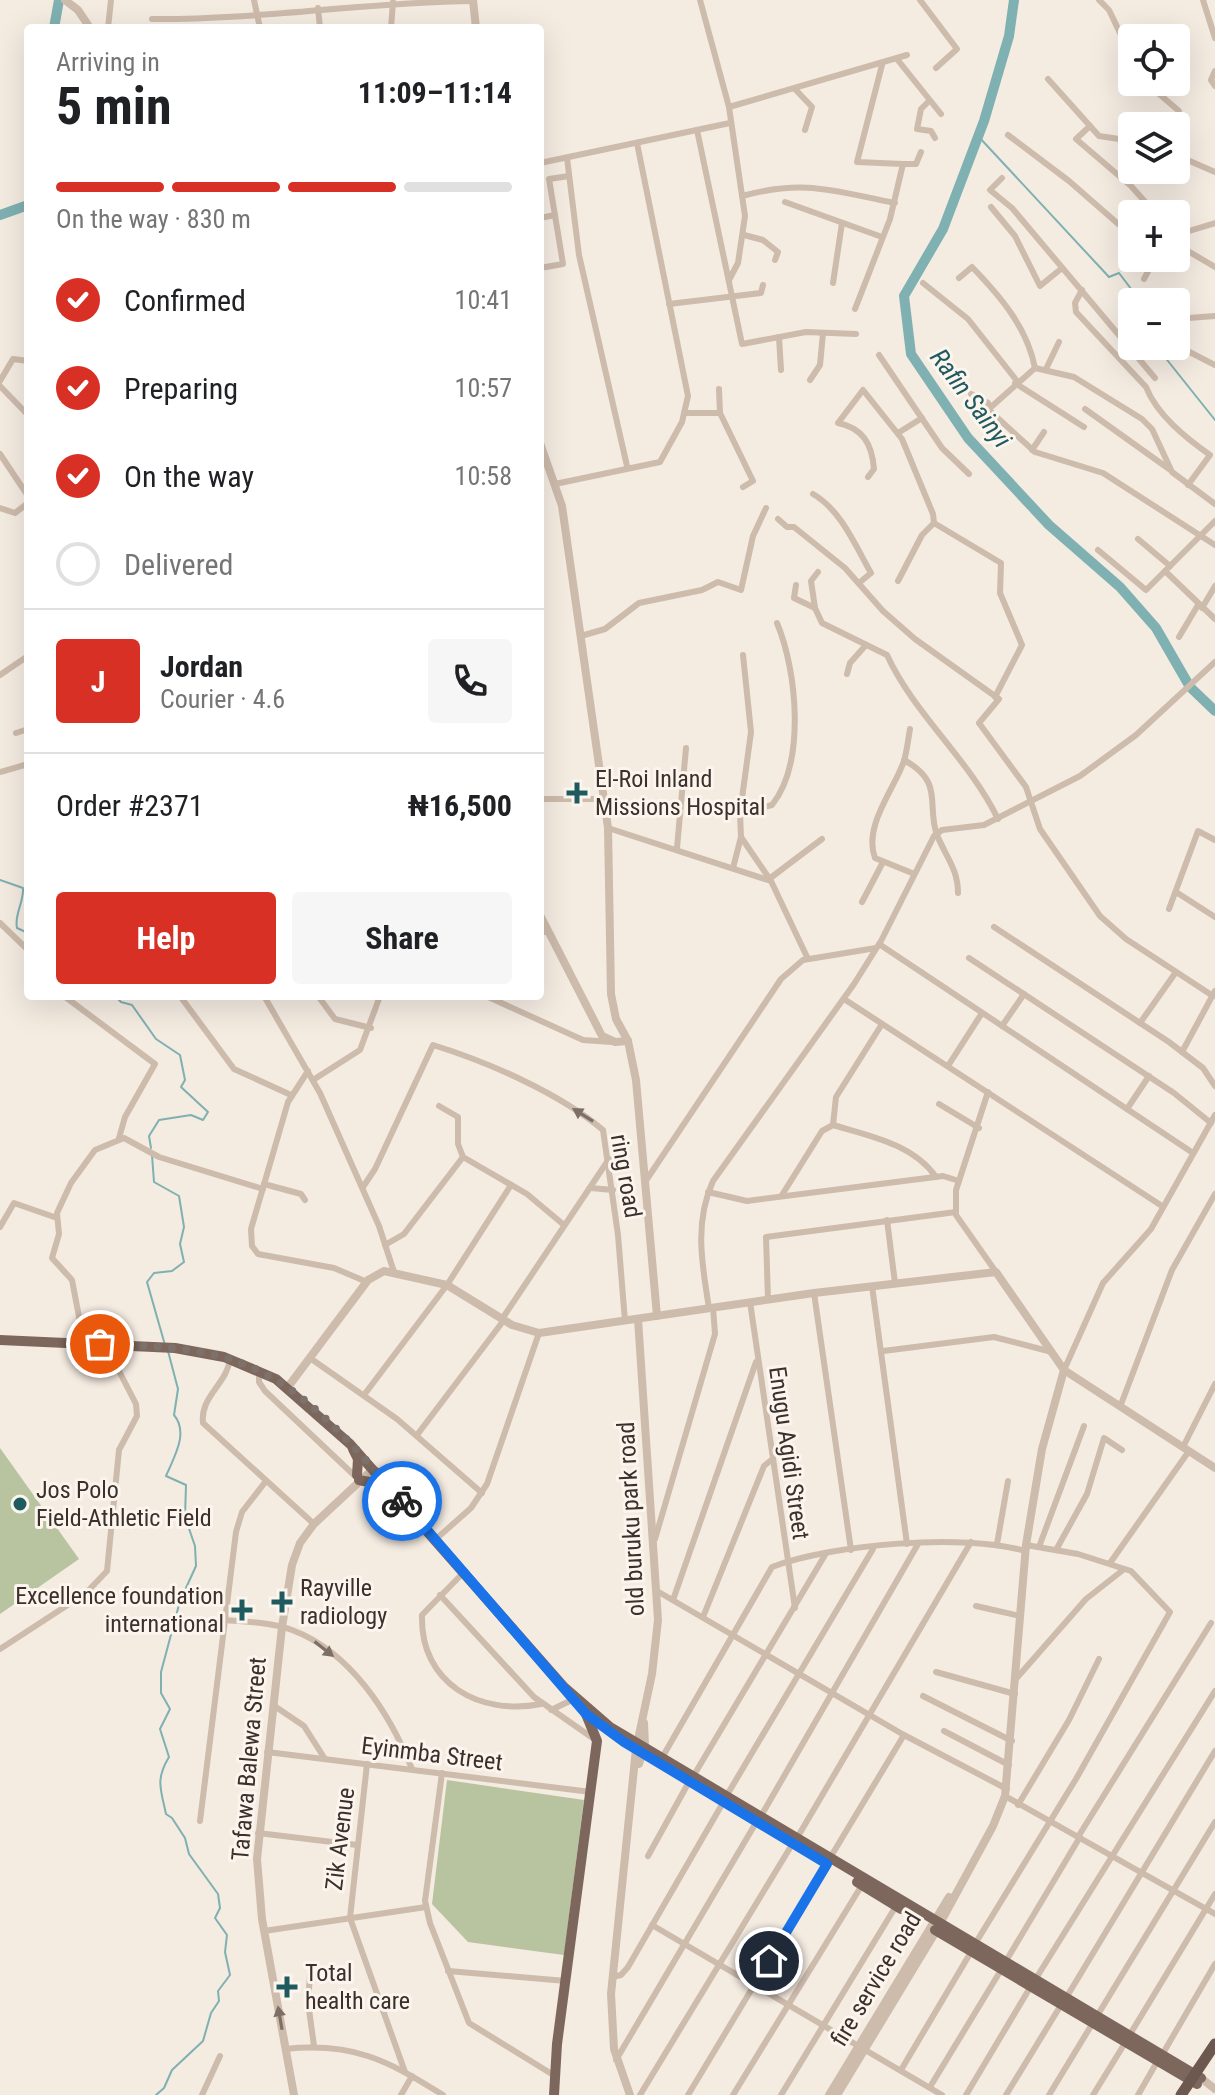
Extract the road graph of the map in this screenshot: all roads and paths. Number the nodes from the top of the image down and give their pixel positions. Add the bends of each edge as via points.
1 (65, 0) edge
2 (111, 0) edge
3 (254, 0) edge
4 (700, 0) edge
5 (920, 0) edge
6 (1099, 0) edge
7 (1203, 0) edge
8 (392, 1) edge
9 (473, 1) edge
10 (320, 5) edge
11 (260, 15) junction
12 (152, 19) dead end
13 (87, 24) edge
14 (108, 24) edge
15 (260, 24) edge
16 (391, 24) edge
17 (476, 24) edge
18 (1118, 29) edge
19 (1215, 38) edge
20 (907, 55) dead end
21 (897, 59) junction
22 (882, 65) junction
23 (936, 68) dead end
24 (1215, 71) edge
25 (1048, 79) dead end
26 (1215, 86) edge
27 (795, 89) junction
28 (1161, 96) edge
29 (929, 101) junction
30 (729, 107) junction
31 (1179, 112) edge
32 (941, 114) dead end
33 (730, 123) junction
34 (1090, 126) junction
35 (697, 130) junction
36 (805, 130) dead end
37 (1008, 135) dead end
38 (935, 138) dead end
39 (1118, 139) edge
40 (637, 143) junction
41 (921, 152) dead end
42 (567, 158) junction
43 (1190, 161) edge
44 (544, 162) edge
45 (903, 164) junction
46 (1215, 172) edge
47 (569, 176) junction
48 (1002, 178) dead end
49 (742, 196) junction
50 (1144, 200) edge
51 (785, 202) dead end
52 (895, 203) junction
53 (991, 207) dead end
54 (555, 215) junction
55 (544, 217) edge
56 (842, 223) junction
57 (1215, 223) edge
58 (1118, 224) edge
59 (1190, 231) edge
60 (744, 235) junction
61 (882, 237) junction
62 (1190, 250) edge
63 (775, 260) dead end
64 (544, 267) edge
65 (1215, 267) edge
66 (1062, 268) junction
67 (1148, 272) edge
68 (959, 278) dead end
69 (1144, 279) dead end
70 (728, 281) junction
71 (833, 283) dead end
72 (923, 283) dead end
73 (763, 285) dead end
74 (1082, 290) junction
75 (731, 295) junction
76 (669, 304) junction
77 (855, 309) dead end
78 (1215, 316) edge
79 (1190, 318) edge
80 (1107, 321) junction
81 (1094, 332) junction
82 (823, 333) junction
83 (856, 334) dead end
84 (779, 337) junction
85 (1059, 342) dead end
86 (1190, 352) edge
87 (879, 355) dead end
88 (24, 360) edge
89 (1215, 365) edge
90 (1035, 368) junction
91 (1046, 369) junction
92 (781, 370) dead end
93 (1155, 378) dead end
94 (810, 380) dead end
95 (1016, 382) junction
96 (0, 383) edge
97 (719, 389) dead end
98 (971, 394) dead end
99 (990, 408) junction
100 (1085, 409) dead end
101 (24, 410) edge
102 (684, 413) junction
103 (720, 413) junction
104 (922, 418) junction
105 (1084, 427) dead end
106 (1044, 432) dead end
107 (898, 433) junction
108 (1032, 450) junction
109 (0, 454) edge
110 (544, 454) edge
111 (627, 466) junction
112 (1172, 472) junction
113 (969, 474) dead end
114 (868, 477) dead end
115 (555, 484) junction
116 (1188, 485) junction
117 (743, 487) dead end
118 (24, 490) edge
119 (813, 494) dead end
120 (1215, 504) edge
121 (24, 506) edge
122 (0, 508) edge
123 (766, 508) dead end
124 (778, 519) dead end
125 (1215, 521) edge
126 (934, 523) junction
127 (1203, 534) junction
128 (1138, 539) dead end
129 (1215, 545) edge
130 (1098, 550) dead end
131 (1167, 568) junction
132 (818, 572) dead end
133 (898, 581) dead end
134 (859, 583) junction
135 (796, 585) dead end
136 (1215, 586) edge
137 (1200, 607) junction
138 (815, 608) junction
139 (1215, 619) edge
140 (777, 623) dead end
141 (581, 636) junction
142 (1179, 637) dead end
143 (866, 645) junction
144 (743, 655) dead end
145 (24, 659) edge
146 (1215, 662) edge
147 (1206, 673) junction
148 (847, 674) dead end
149 (0, 675) edge
150 (1215, 679) edge
151 (995, 697) junction
152 (910, 729) dead end
153 (24, 730) edge
154 (16, 733) dead end
155 (686, 748) dead end
156 (904, 760) junction
157 (24, 765) edge
158 (0, 772) edge
159 (544, 799) edge
160 (601, 799) junction
161 (1033, 802) junction
162 (740, 813) junction
163 (998, 819) junction
164 (608, 828) junction
165 (937, 834) junction
166 (741, 837) junction
167 (822, 839) dead end
168 (1215, 840) edge
169 (677, 848) junction
170 (883, 862) junction
171 (733, 868) junction
172 (912, 873) junction
173 (770, 880) junction
174 (1176, 892) junction
175 (958, 893) dead end
176 (862, 902) dead end
177 (1169, 909) dead end
178 (1215, 917) edge
179 (0, 923) edge
180 (994, 927) dead end
181 (544, 932) edge
182 (24, 946) edge
183 (878, 946) junction
184 (969, 958) dead end
185 (808, 959) junction
186 (1176, 972) junction
187 (1024, 994) junction
188 (1214, 994) edge
189 (844, 999) junction
190 (69, 1000) edge
191 (183, 1000) edge
192 (266, 1000) edge
193 (321, 1000) edge
194 (379, 1000) edge
195 (495, 1000) edge
196 (982, 1013) junction
197 (1140, 1023) junction
198 (882, 1024) junction
199 (1002, 1026) junction
200 (371, 1028) junction
201 (628, 1041) junction
202 (615, 1042) junction
203 (1182, 1052) junction
204 (948, 1066) junction
205 (308, 1071) junction
206 (1149, 1076) junction
207 (313, 1080) junction
208 (1215, 1086) edge
209 (988, 1092) junction
210 (291, 1095) junction
211 (939, 1104) dead end
212 (439, 1106) dead end
213 (1127, 1109) junction
214 (1215, 1115) edge
215 (1211, 1123) junction
216 (833, 1125) junction
217 (979, 1128) junction
218 (119, 1138) junction
219 (1193, 1153) junction
220 (463, 1157) junction
221 (609, 1159) junction
222 (936, 1177) junction
223 (959, 1181) junction
224 (645, 1182) junction
225 (511, 1185) junction
226 (263, 1186) junction
227 (363, 1187) junction
228 (591, 1188) junction
229 (613, 1190) junction
230 (708, 1192) junction
231 (1215, 1194) edge
232 (782, 1195) junction
233 (305, 1200) dead end
234 (1162, 1206) junction
235 (956, 1212) junction
236 (57, 1218) junction
237 (887, 1220) junction
238 (564, 1225) junction
239 (0, 1227) edge
240 (385, 1247) junction
241 (394, 1272) junction
242 (996, 1272) junction
243 (379, 1273) junction
244 (367, 1282) junction
245 (895, 1283) junction
246 (447, 1285) junction
247 (872, 1286) junction
248 (814, 1293) junction
249 (768, 1300) junction
250 (750, 1302) junction
251 (711, 1307) junction
252 (657, 1316) junction
253 (503, 1319) junction
254 (638, 1319) junction
255 (625, 1321) junction
256 (539, 1333) junction
257 (0, 1340) edge
258 (84, 1343) junction
259 (100, 1344) junction
260 (883, 1351) junction
261 (1054, 1353) junction
262 (310, 1358) junction
263 (757, 1358) junction
264 (230, 1359) junction
265 (259, 1370) junction
266 (1064, 1370) junction
267 (1215, 1384) edge
268 (288, 1387) junction
269 (364, 1395) junction
270 (1120, 1407) junction
271 (1084, 1426) dead end
272 (417, 1435) junction
273 (350, 1444) junction
274 (1186, 1449) junction
275 (1122, 1450) dead end
276 (770, 1461) junction
277 (371, 1466) junction
278 (1215, 1467) edge
279 (357, 1477) junction
280 (266, 1481) junction
281 (1008, 1481) dead end
282 (390, 1488) junction
283 (482, 1493) junction
284 (314, 1524) junction
285 (436, 1539) junction
286 (655, 1539) junction
287 (971, 1542) junction
288 (907, 1544) junction
289 (918, 1544) junction
290 (997, 1544) junction
291 (1039, 1547) junction
292 (1026, 1548) junction
293 (873, 1549) junction
294 (851, 1550) junction
295 (1056, 1550) junction
296 (825, 1555) junction
297 (786, 1562) junction
298 (1110, 1563) junction
299 (1123, 1570) junction
300 (464, 1572) junction
301 (657, 1591) junction
302 (440, 1595) junction
303 (673, 1600) junction
304 (976, 1606) dead end
305 (795, 1608) junction
306 (1020, 1616) junction
307 (703, 1617) junction
308 (224, 1620) junction
309 (1211, 1623) dead end
310 (282, 1627) junction
311 (734, 1636) junction
312 (0, 1649) edge
313 (766, 1654) junction
314 (1099, 1659) dead end
315 (936, 1672) dead end
316 (799, 1675) junction
317 (1015, 1680) junction
318 (564, 1687) junction
319 (1215, 1691) edge
320 (833, 1694) junction
321 (1015, 1694) junction
322 (923, 1696) dead end
323 (572, 1700) junction
324 (541, 1704) junction
325 (273, 1705) junction
326 (551, 1710) junction
327 (586, 1714) junction
328 (870, 1714) junction
329 (944, 1731) dead end
330 (610, 1733) junction
331 (904, 1735) junction
332 (597, 1741) junction
333 (1012, 1741) junction
334 (640, 1748) junction
335 (1215, 1751) edge
336 (267, 1752) junction
337 (663, 1756) junction
338 (325, 1759) junction
339 (367, 1764) junction
340 (1009, 1765) junction
341 (412, 1769) junction
342 (442, 1773) junction
343 (692, 1778) junction
344 (591, 1792) junction
345 (1006, 1792) junction
346 (726, 1798) junction
347 (1018, 1805) junction
348 (759, 1819) junction
349 (1048, 1820) junction
350 (200, 1821) dead end
351 (1215, 1822) edge
352 (258, 1833) junction
353 (1079, 1837) junction
354 (795, 1841) junction
355 (357, 1845) junction
356 (1110, 1855) junction
357 (648, 1856) dead end
358 (829, 1861) junction
359 (1139, 1873) junction
360 (862, 1885) junction
361 (1172, 1891) junction
362 (1215, 1894) edge
363 (896, 1906) junction
364 (426, 1907) junction
365 (1206, 1909) junction
366 (1215, 1914) edge
367 (350, 1918) junction
368 (652, 1925) junction
369 (935, 1926) junction
370 (264, 1931) junction
371 (685, 1944) junction
372 (973, 1948) junction
373 (1215, 1964) edge
374 (720, 1965) junction
375 (1003, 1966) junction
376 (448, 1971) junction
377 (310, 1975) dead end
378 (612, 1977) junction
379 (566, 1981) junction
380 (1033, 1983) junction
381 (754, 1985) junction
382 (1064, 2001) junction
383 (788, 2005) junction
384 (1095, 2020) junction
385 (823, 2026) junction
386 (1127, 2040) junction
387 (1215, 2044) edge
388 (314, 2046) junction
389 (285, 2049) junction
390 (861, 2049) junction
391 (220, 2056) dead end
392 (1215, 2056) edge
393 (1160, 2058) junction
394 (616, 2060) junction
395 (901, 2070) junction
396 (405, 2072) junction
397 (412, 2076) junction
398 (555, 2076) junction
399 (1201, 2082) edge
400 (930, 2087) junction
401 (555, 2094) edge
402 (202, 2095) edge
403 (294, 2095) edge
404 (401, 2095) edge
405 (443, 2095) edge
406 (630, 2095) edge
407 (640, 2095) edge
408 (688, 2095) edge
409 (733, 2095) edge
410 (781, 2095) edge
411 (829, 2095) edge
412 (837, 2095) edge
413 (942, 2095) edge
414 (966, 2095) edge
415 (1006, 2095) edge
416 (1049, 2095) edge
417 (1093, 2095) edge
418 (1138, 2095) edge
419 (1181, 2095) edge
420 (1190, 2095) edge

1 - 13 street
2 - 14 street
3 - 11 street
4 - 30 street
5 - 23 street via 957,49
6 - 18 street
7 - 19 street
8 - 9 street
8 - 10 street
8 - 16 street
9 - 17 street
10 - 11 street
11 - 12 street
11 - 15 street
20 - 21 street
21 - 22 street
21 - 29 street
22 - 27 street
22 - 45 street via 857,162
24 - 26 street
25 - 34 street
27 - 30 street
27 - 36 street via 812,107
28 - 31 street
29 - 32 street
29 - 38 street via 921,109 917,129 931,131
30 - 33 street
33 - 35 street
33 - 49 street
34 - 39 street via 1099,136
34 - 50 street via 1076,139
35 - 40 street
35 - 70 street
37 - 58 street
40 - 42 street
40 - 76 street
41 - 45 street via 916,164
42 - 44 street
42 - 47 street
43 - 46 street
45 - 52 street
47 - 54 street via 549,179
47 - 111 street via 579,255
48 - 66 street via 990,190 1006,201
49 - 52 street via 780,185 813,185
49 - 60 street
51 - 56 street
52 - 61 street
53 - 66 street via 1015,236 1040,286
54 - 55 street
54 - 64 street via 563,264
56 - 61 street
56 - 71 street
57 - 59 street
60 - 63 street via 772,246 778,252
60 - 70 street
61 - 77 street
62 - 65 street
66 - 74 street
67 - 69 street
68 - 90 street via 972,267 982,278 1026,337
70 - 75 street
72 - 95 street via 968,319
73 - 75 street via 761,293
74 - 80 street
74 - 81 street via 1076,312
75 - 76 street
75 - 84 street via 742,344
76 - 102 street via 688,396
78 - 79 street
80 - 81 street
80 - 93 street
81 - 116 street via 1146,387 1152,402 1210,455
82 - 83 street
82 - 84 street
82 - 94 street via 820,365
84 - 92 street
85 - 91 street
86 - 89 street
87 - 104 street
88 - 96 street via 13,359
90 - 91 street
90 - 95 street
91 - 112 street via 1074,377 1142,419
95 - 99 street
95 - 105 street
96 - 101 street
97 - 103 street
98 - 99 street
99 - 108 street
100 - 112 street
102 - 103 street
102 - 111 street via 660,462
103 - 117 street via 753,481
104 - 107 street
104 - 113 street
106 - 108 street
107 - 114 street via 863,390 838,423 859,430 868,444 874,469
107 - 126 street via 929,499
108 - 127 street via 1103,473
109 - 118 street
110 - 115 street
111 - 115 street
112 - 116 street
115 - 141 street
116 - 120 street
119 - 134 street via 844,525 871,573
121 - 122 street via 15,513
123 - 141 street via 753,536 741,590 718,582 639,603 605,629
124 - 134 street
125 - 127 street
126 - 133 street
126 - 151 street via 1001,563 1000,593 1022,645
127 - 129 street
127 - 131 street
128 - 131 street
130 - 131 street via 1146,590
131 - 137 street
132 - 138 street via 811,581
134 - 151 street via 915,639
135 - 138 street via 794,598
136 - 137 street
137 - 139 street
137 - 142 street
138 - 143 street via 822,623
140 - 162 street via 794,676 789,770 772,805
141 - 160 street
143 - 148 street
143 - 163 street via 887,655 920,709 974,775
144 - 162 street via 751,732
145 - 149 street
146 - 147 street
147 - 150 street
147 - 161 street via 1109,757
151 - 161 street via 999,699 979,723
152 - 156 street
153 - 154 street
155 - 169 street
156 - 165 street via 920,771 932,790
156 - 170 street via 875,827 873,855
157 - 158 street
159 - 160 street
160 - 164 street
161 - 163 street
161 - 186 street via 1040,829 1100,916
162 - 166 street
163 - 165 street
164 - 169 street
164 - 201 street via 611,994
165 - 172 street
165 - 175 street via 958,876
166 - 171 street
166 - 173 street
167 - 173 street
168 - 174 street via 1198,831
169 - 171 street
170 - 172 street
170 - 176 street
171 - 173 street
172 - 183 street
173 - 185 street
174 - 177 street
174 - 178 street
179 - 182 street
180 - 197 street
181 - 202 street via 602,1036
183 - 185 street
183 - 189 street
183 - 196 street
184 - 187 street
185 - 224 street via 781,979
186 - 188 street
186 - 197 street
187 - 199 street
187 - 206 street
188 - 203 street
189 - 198 street
189 - 230 street
190 - 218 street via 155,1064
191 - 210 street via 234,1069
192 - 205 street
193 - 200 street via 335,1019
194 - 200 street
195 - 202 street via 583,1040
196 - 199 street
196 - 204 street
197 - 203 street
198 - 204 street
198 - 216 street via 836,1097
199 - 213 street
200 - 207 street via 360,1050
201 - 202 street
201 - 224 street
203 - 208 street
204 - 209 street
205 - 207 street
205 - 210 street
206 - 213 street
206 - 215 street
207 - 227 street
209 - 217 street
209 - 234 street
210 - 226 street
211 - 217 street
212 - 220 street via 458,1117
213 - 219 street
214 - 215 street
215 - 219 street
216 - 222 street via 899,1146
216 - 232 street via 822,1131
217 - 223 street
218 - 226 street via 159,1157
218 - 236 street via 95,1150 85,1162
219 - 234 street
220 - 225 street
220 - 240 street via 404,1234
221 -> 227 street, ring road via 603,1130 586,1115 474,1058 433,1045
221 - 228 street
221 - 229 street, ring road
222 - 223 street
222 - 232 street
223 - 235 street
224 - 252 street
225 - 238 street
225 - 246 street
226 - 233 street via 301,1194
226 - 244 street via 251,1229 255,1252 342,1270
227 - 240 street
228 - 229 street
228 - 238 street
229 - 255 street, ring road
230 - 232 street via 747,1201
230 - 251 street via 701,1243
231 - 270 street via 1172,1270
234 - 266 street via 1139,1244 1103,1283
235 - 237 street
235 - 242 street
236 - 239 street via 14,1203
236 - 258 street via 52,1258 72,1280
237 - 245 street
237 - 249 street via 766,1237
238 - 253 street
240 - 241 street
240 - 243 street
241 - 243 street
241 - 246 street
242 - 245 street
242 - 261 street
243 - 244 street
244 - 262 street
245 - 247 street
246 - 253 street
246 - 269 street
247 - 248 street
247 - 260 street
248 - 249 street
248 - 294 street
249 - 250 street
250 - 251 street
250 - 263 street, Enugu Agidi Street
251 - 252 street
251 - 286 street via 715,1334
252 - 254 street
253 - 256 street
253 - 272 street
254 - 255 street
254 - 286 street, old buruku park road
255 - 256 street
256 - 283 street
257 - 258 main road
258 - 259 main road
259 - 264 main road via 175,1348
259 - 312 street via 136,1404 137,1416 119,1450 107,1571 76,1600
260 - 261 street via 994,1337
260 - 288 street
261 - 266 street
262 - 268 street
262 - 269 street
263 - 276 street, Enugu Agidi Street
263 - 303 street
264 - 265 main road
264 - 280 street via 226,1375 204,1407 203,1423
265 - 268 main road
265 - 279 street via 265,1391
266 - 270 street
266 - 292 street, fire service road via 1042,1449
267 - 274 street
268 - 273 main road
269 - 272 street
270 - 274 street
271 - 291 street
272 - 283 street
273 - 277 main road
273 - 279 main road via 358,1459
274 - 278 street
274 - 298 street
275 - 295 street via 1104,1438 1087,1494
276 - 297 street, Enugu Agidi Street
276 - 307 street
277 - 279 street, Tafawa Balewa Street
277 - 282 main road
279 - 282 main road
279 - 284 street, Tafawa Balewa Street
280 - 284 street
280 - 308 street via 239,1520
281 - 290 street
282 - 285 main road
283 - 285 street
284 - 310 street, Tafawa Balewa Street via 295,1553
285 - 300 main road
286 - 301 street, old buruku park road
287 - 289 street
287 - 290 street
287 - 328 street
288 - 289 street
288 - 293 street
289 - 320 street
290 - 292 street
291 - 292 street
291 - 295 street
292 - 306 street, fire service road
293 - 294 street
293 - 316 street
294 - 296 street
295 - 298 street
296 - 297 street
296 - 305 street
297 - 305 street, Enugu Agidi Street
297 - 311 street via 772,1567
298 - 299 street
299 - 317 street via 1086,1599
299 - 349 street via 1136,1574 1170,1612
300 - 302 street
300 - 318 main road
301 - 303 street
301 - 334 street, old buruku park road via 656,1646
302 - 324 street
302 - 324 street via 422,1620 427,1651 445,1680 462,1695 493,1706
303 - 307 street
304 - 306 street
305 - 313 street
306 - 317 street, fire service road
307 - 311 street
308 - 310 street
308 - 350 street
309 - 353 street
310 - 325 street, Tafawa Balewa Street
310 -> 341 street via 317,1643 364,1685 385,1713
311 - 313 street
311 - 337 street
313 - 316 street
313 - 343 street
314 - 347 street via 1076,1709
315 - 321 street
316 - 320 street
316 - 346 street
317 - 321 street, fire service road
318 - 323 main road
318 - 334 main road
319 - 356 street
320 - 328 street
320 - 348 street
321 - 333 street, fire service road
322 - 333 street
323 - 326 street
323 - 327 main road
324 - 326 street
325 - 336 street, Tafawa Balewa Street
325 - 338 street via 304,1726
326 - 332 street
327 - 330 main road
327 - 332 main road
328 - 331 street
328 - 354 street
329 - 340 street
330 - 332 main road
330 - 334 main road
331 - 345 street
331 - 358 street
332 - 344 main road
333 - 340 street, fire service road
334 - 337 main road
334 - 343 main road
334 - 378 street, old buruku park road
335 - 359 street
336 - 338 street, Eyinmba Street
336 - 352 street, Tafawa Balewa Street
337 - 343 main road
338 - 339 street, Eyinmba Street
339 - 341 street, Eyinmba Street
339 - 355 street, Zik Avenue
340 - 345 street, fire service road
341 - 342 street, Eyinmba Street
342 - 344 street, Eyinmba Street
342 - 364 street
343 - 346 main road
343 - 357 street
344 - 379 main road
345 - 347 street
345 - 369 street, fire service road via 993,1826
346 - 348 main road
346 - 368 street
347 - 349 street
348 - 354 main road
348 - 371 street
349 - 353 street
349 - 372 street
351 - 361 street
352 - 355 street
352 - 370 street, Tafawa Balewa Street
353 - 356 street
353 - 375 street
354 - 358 main road
354 - 374 street
355 - 367 street, Zik Avenue
356 - 359 street
356 - 380 street
358 - 360 main road
358 - 369 main road
358 - 381 street
359 - 361 street
359 - 382 street
360 - 363 main road
360 - 383 street
361 - 365 street
361 - 384 street
362 - 365 street
363 - 369 main road
363 - 385 street
364 - 367 street
364 - 376 street
365 - 366 street
365 - 386 street
367 - 370 street
367 - 396 street
368 - 371 street
368 - 378 street via 624,1972
369 - 372 main road
369 - 390 street, fire service road
389 -> 370 street, Tafawa Balewa Street
371 - 374 street
371 - 394 street
372 - 375 main road
372 - 395 street
373 - 393 street
374 - 381 street
374 - 407 street
375 - 380 main road
375 - 400 street
376 - 379 street
376 - 398 street via 469,2023
377 - 388 street
378 - 394 street, old buruku park road via 610,2020
379 - 398 main road
380 - 382 main road
380 - 414 street
381 - 383 street
381 - 408 street
382 - 384 main road
382 - 415 street
383 - 385 street
383 - 409 street
384 - 386 main road
384 - 416 street
385 - 390 street
385 - 410 street
386 - 393 main road
386 - 417 street
387 - 399 highway
388 - 389 street
388 - 396 street via 359,2051
389 - 403 street, Tafawa Balewa Street
390 - 395 street
390 - 411 street, fire service road
390 - 412 street
391 - 402 street
392 - 399 highway
393 - 399 main road
393 - 418 street
394 - 406 street, old buruku park road
395 - 400 street
396 - 397 street
397 - 404 street
397 - 405 street
398 - 401 main road
399 - 419 highway
399 - 420 highway
400 - 413 street

